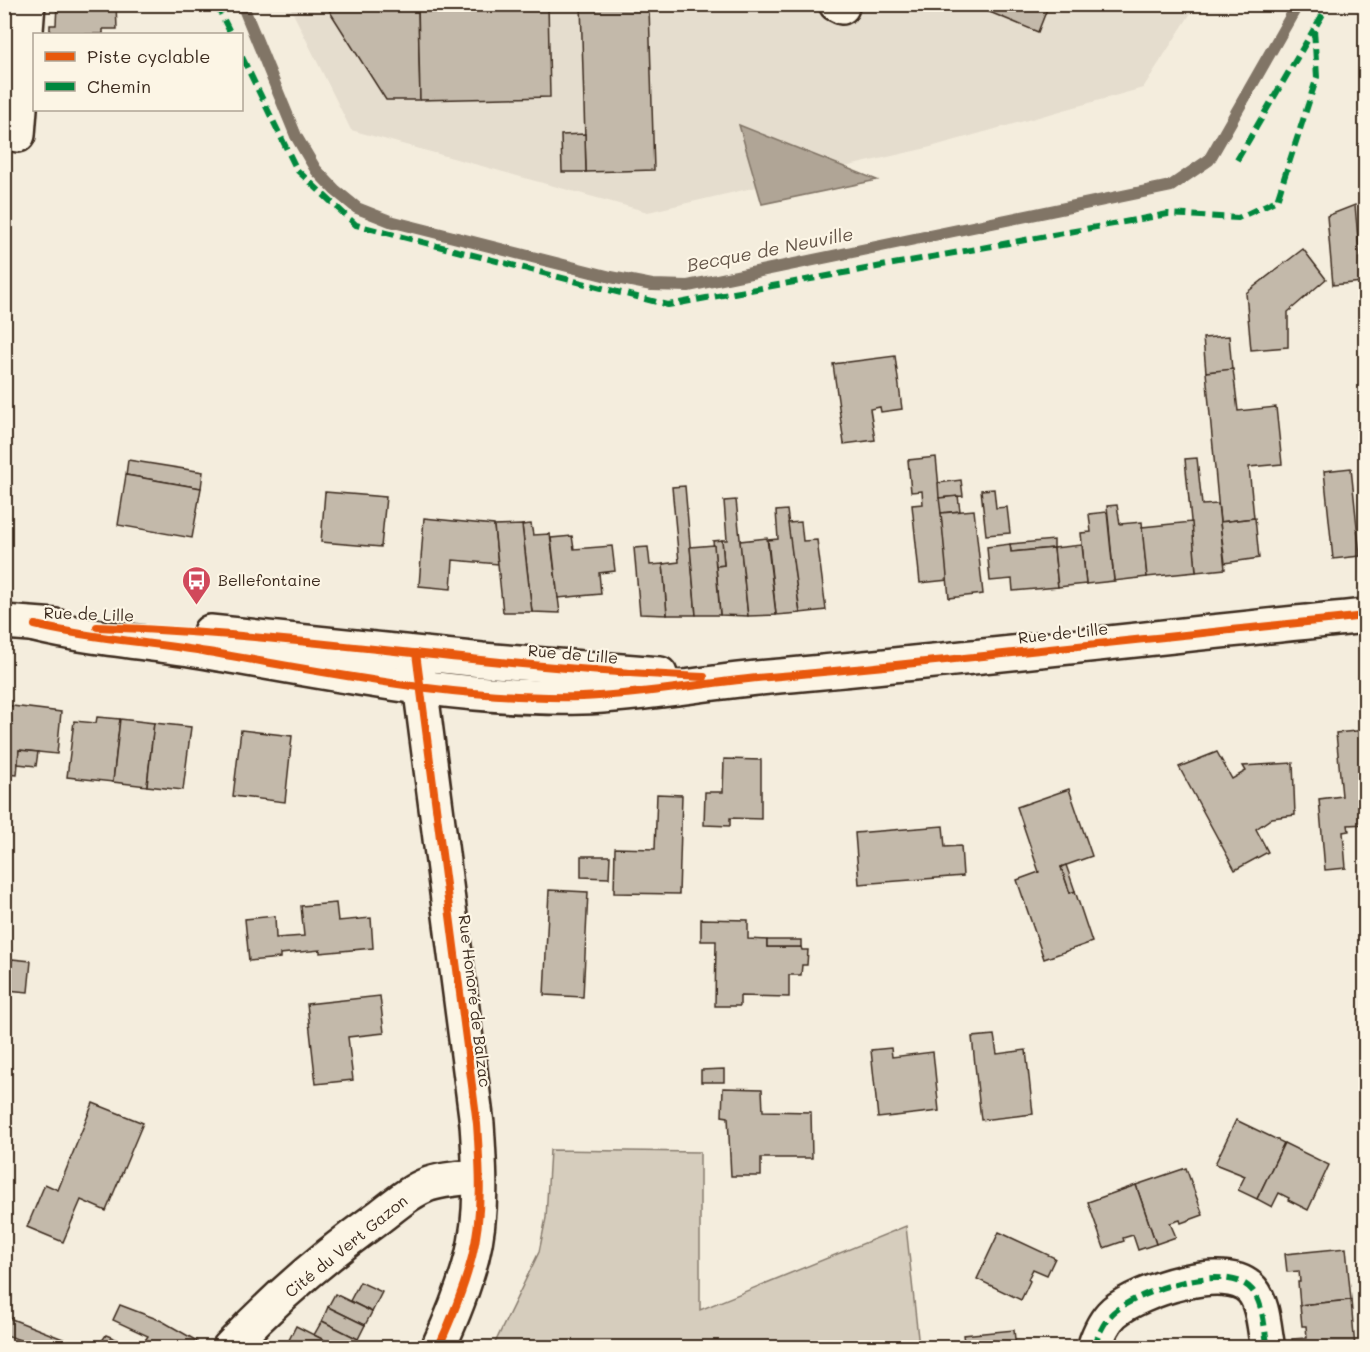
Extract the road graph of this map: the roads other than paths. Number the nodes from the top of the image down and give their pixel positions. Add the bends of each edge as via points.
1 (28, 4) edge
2 (15, 35) edge
3 (18, 135) dead end
4 (1365, 616) edge
5 (20, 624) edge
6 (416, 653) junction
7 (764, 677) junction
8 (420, 687) junction
9 (479, 1177) junction
10 (1267, 1343) dead end
11 (229, 1347) edge
12 (438, 1347) edge
13 (1094, 1347) edge

1 - 2 main road
2 - 3 main road
4 - 7 main road, Rue de Lille
5 - 6 main road, Rue de Lille via 207,632
5 - 8 main road, Rue de Lille
6 - 7 main road, Rue de Lille via 661,675
6 - 8 main road, Rue Honoré de Balzac
7 - 8 main road, Rue de Lille via 581,697
8 - 9 main road, Rue Honoré de Balzac via 477,1124
9 - 11 main road, Cité du Vert Gazon via 445,1180 413,1192 303,1278
9 - 12 main road, Rue Honoré de Balzac via 472,1257
10 - 13 main road via 1252,1289 1236,1281 1213,1278 1181,1283 1138,1297 1114,1312

